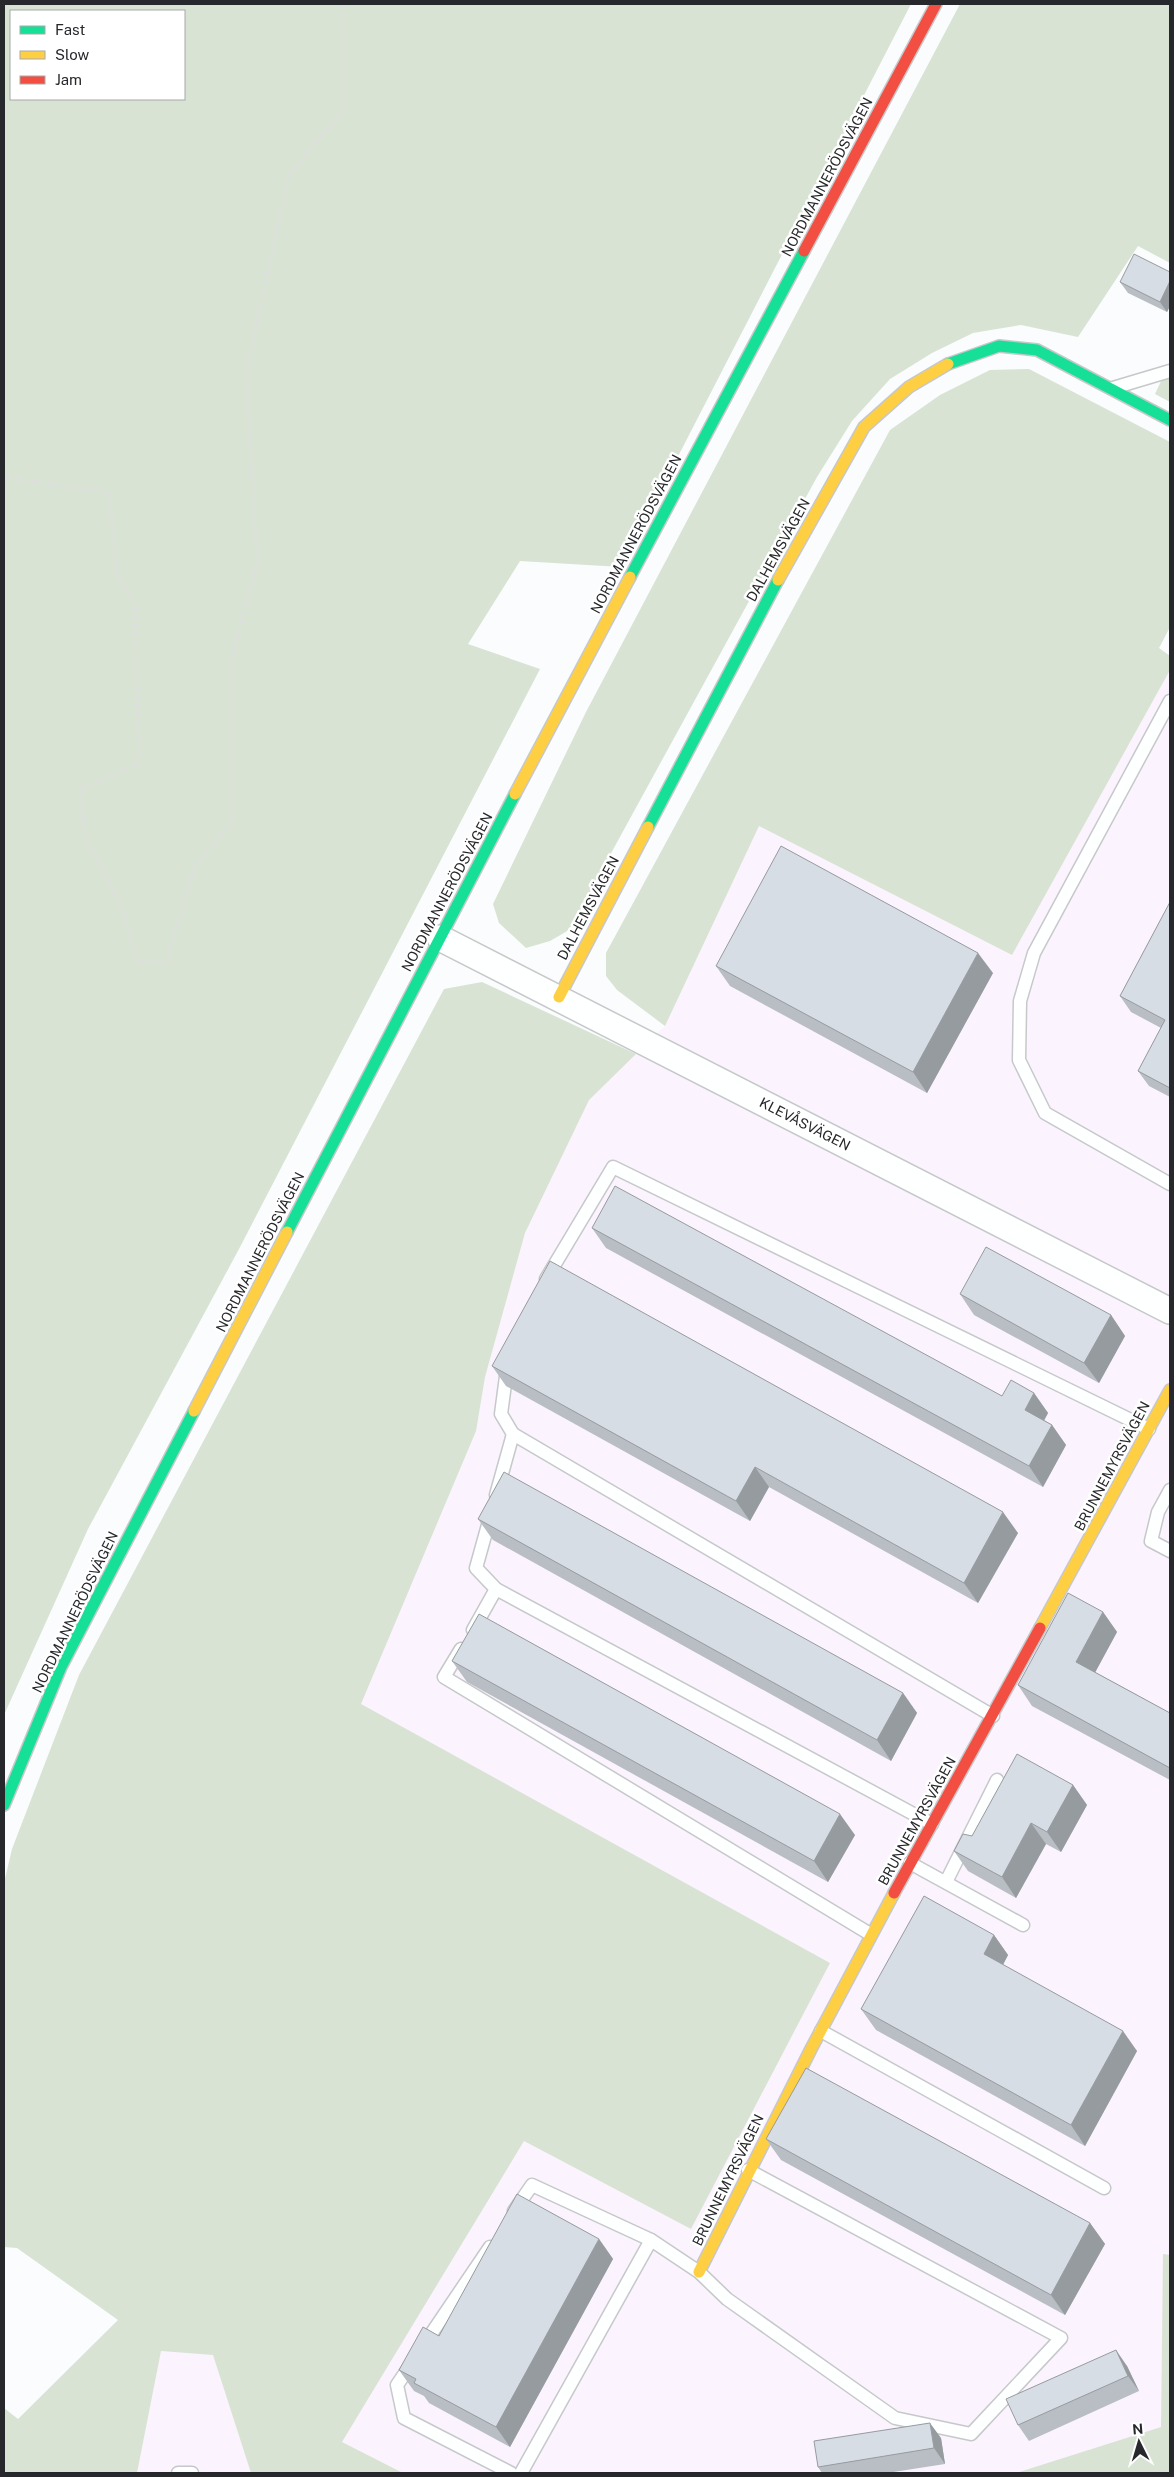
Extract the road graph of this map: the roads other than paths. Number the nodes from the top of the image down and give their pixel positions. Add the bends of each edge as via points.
1 (936, 4) edge
2 (1170, 371) edge
3 (1111, 389) junction
4 (1170, 420) edge
5 (1170, 701) edge
6 (440, 938) junction
7 (559, 997) junction
8 (1170, 1184) edge
9 (540, 1290) edge
10 (1170, 1311) edge
11 (509, 1357) edge
12 (1170, 1390) edge
13 (1150, 1429) junction
14 (514, 1434) junction
15 (1170, 1490) edge
16 (1170, 1552) edge
17 (496, 1589) junction
18 (993, 1716) junction
19 (997, 1780) dead end
20 (4, 1805) edge
21 (932, 1824) junction
22 (910, 1864) junction
23 (946, 1882) junction
24 (1023, 1925) dead end
25 (870, 1934) junction
26 (821, 2031) junction
27 (748, 2170) junction
28 (1104, 2188) dead end
29 (651, 2240) junction
30 (699, 2272) junction
31 (178, 2473) edge
32 (192, 2473) edge
33 (511, 2473) edge
34 (521, 2473) edge

1 - 6 main road, NORDMANNERÖDSVÄGEN
2 - 3 lane
3 - 4 main road, DALHEMSVÄGEN
3 - 7 main road, DALHEMSVÄGEN via 1037,350 999,346 954,361 909,387 864,427 800,538
5 - 8 lane via 1034,953 1020,1001 1019,1060 1045,1113
6 - 7 street, KLEVÅSVÄGEN
6 - 20 main road, NORDMANNERÖDSVÄGEN via 61,1667
7 - 10 street, KLEVÅSVÄGEN
9 - 13 lane via 614,1167
11 - 14 lane via 502,1414
12 - 13 main road, BRUNNEMYRSVÄGEN
13 - 18 main road, BRUNNEMYRSVÄGEN
14 - 17 lane via 476,1568
14 - 18 lane
15 - 16 lane via 1158,1512 1152,1541
17 - 21 lane
17 - 25 lane via 444,1678
18 - 21 main road, BRUNNEMYRSVÄGEN
19 - 23 lane
21 - 22 main road, BRUNNEMYRSVÄGEN
22 - 23 lane
22 - 25 main road, BRUNNEMYRSVÄGEN
23 - 24 lane
25 - 26 main road, BRUNNEMYRSVÄGEN
26 - 27 main road, BRUNNEMYRSVÄGEN
26 - 28 lane
27 - 30 main road, BRUNNEMYRSVÄGEN
27 - 30 lane via 1061,2338 971,2434 896,2418 727,2299
29 - 30 lane
29 - 33 lane via 532,2185 397,2386 404,2418
29 - 34 lane
31 - 32 lane

